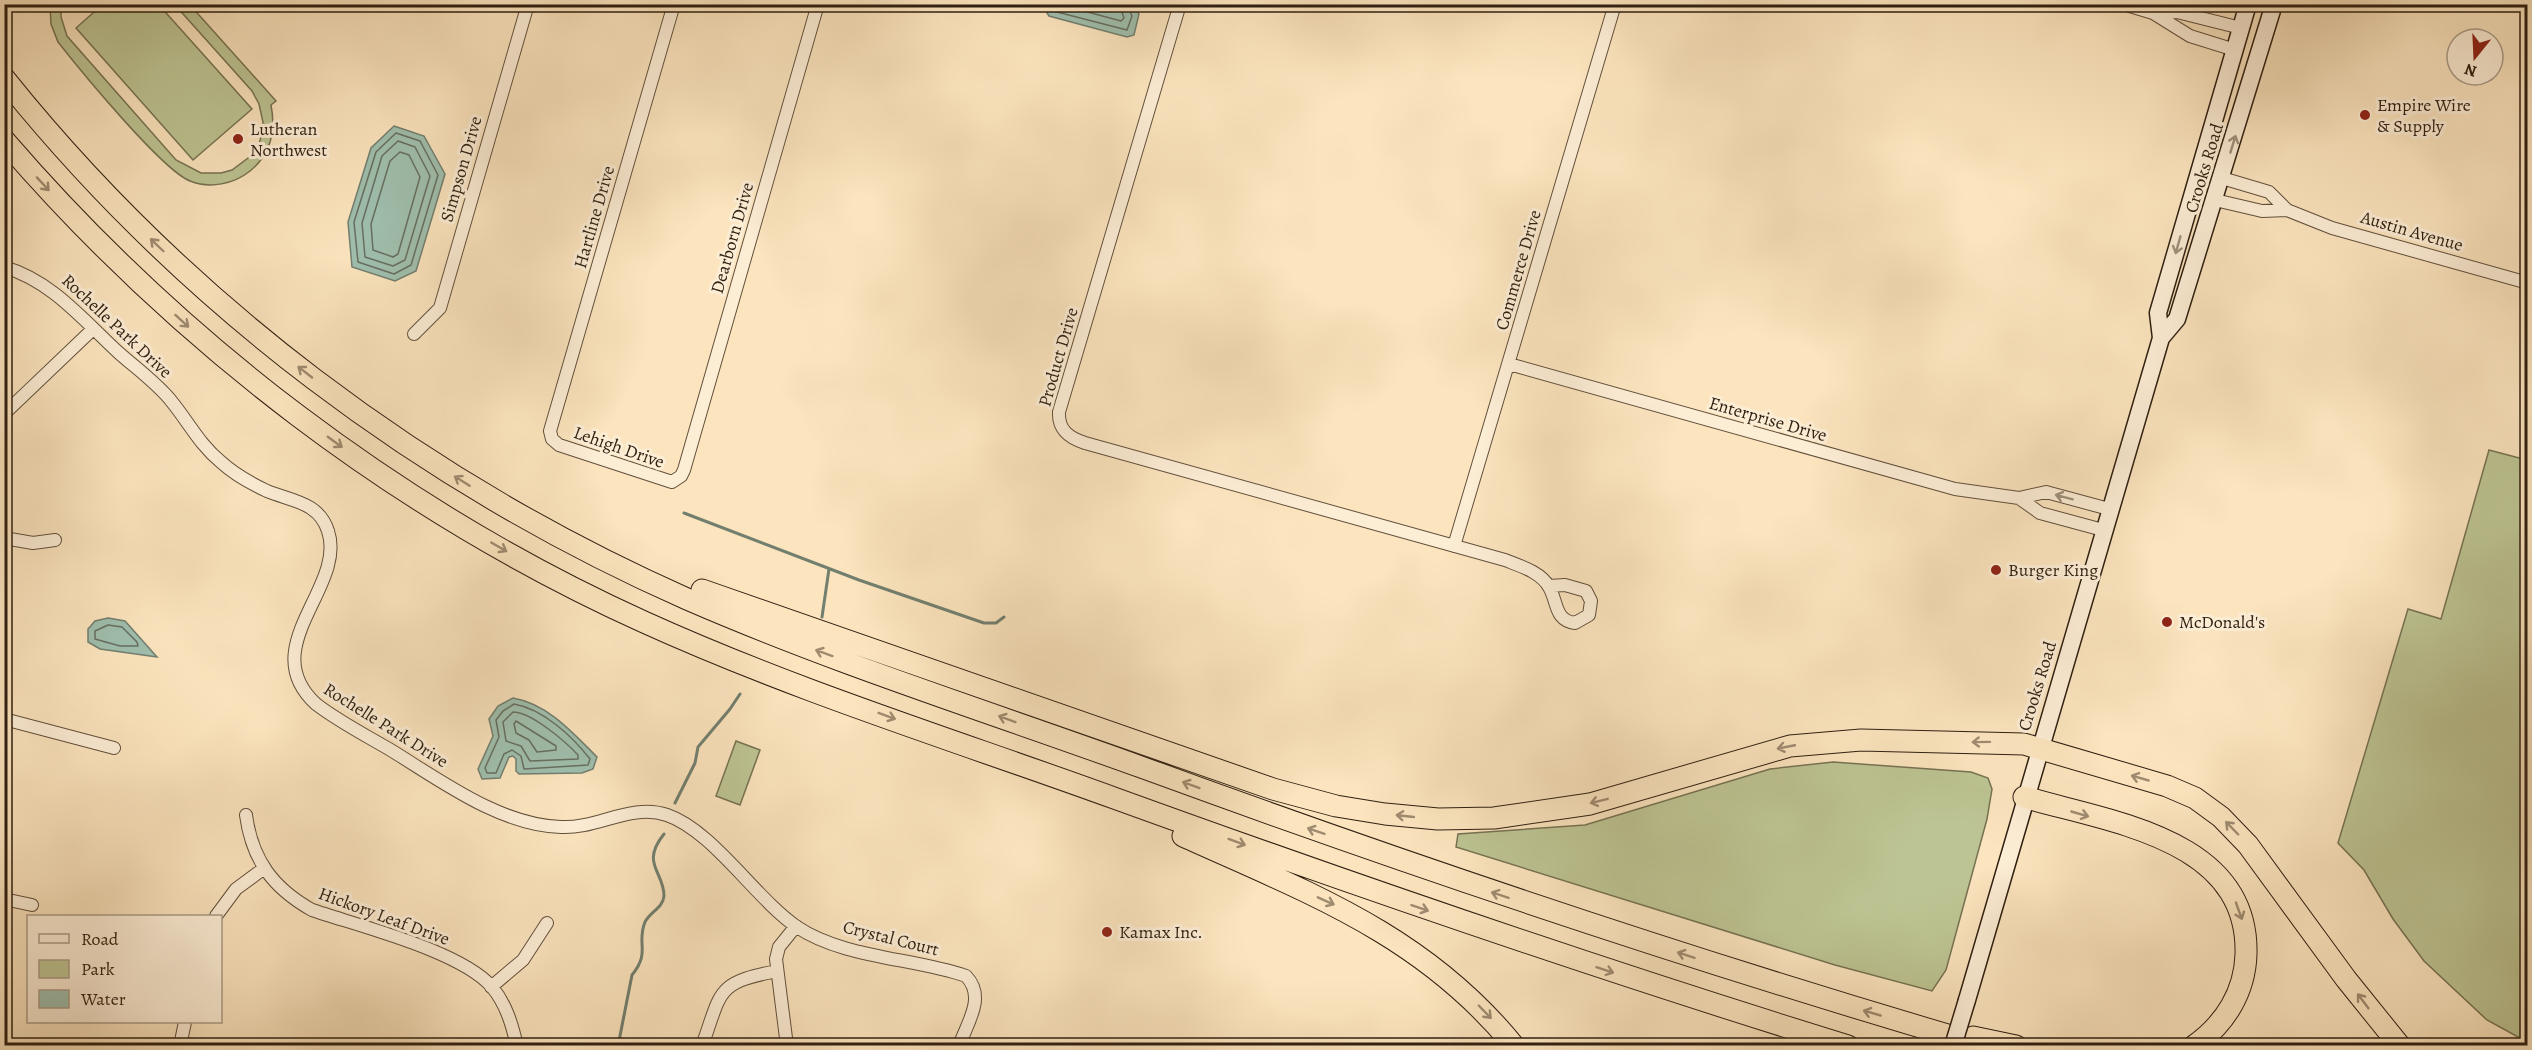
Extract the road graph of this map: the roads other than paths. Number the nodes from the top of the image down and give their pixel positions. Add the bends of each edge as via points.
1 (528, 4) edge
2 (674, 4) edge
3 (818, 4) edge
4 (1180, 4) edge
5 (1615, 4) edge
6 (2122, 4) edge
7 (2248, 4) edge
8 (2274, 4) edge
9 (2153, 13) junction
10 (2241, 28) junction
11 (2235, 50) junction
12 (2258, 58) junction
13 (4, 78) edge
14 (4, 140) edge
15 (2200, 168) junction
16 (2222, 178) junction
17 (2215, 200) junction
18 (2287, 210) junction
19 (4, 267) edge
20 (2528, 284) edge
21 (93, 329) junction
22 (414, 334) dead end
23 (2161, 338) junction
24 (1509, 364) junction
25 (4, 414) edge
26 (552, 439) joint
27 (677, 480) joint
28 (2019, 498) junction
29 (2109, 509) junction
30 (2103, 530) junction
31 (4, 538) edge
32 (55, 540) dead end
33 (568, 541) junction
34 (1454, 546) junction
35 (1549, 586) dead end
36 (4, 719) edge
37 (114, 748) dead end
38 (2038, 748) junction
39 (1043, 773) junction
40 (2024, 797) junction
41 (246, 815) dead end
42 (263, 869) junction
43 (4, 899) edge
44 (32, 905) dead end
45 (217, 915) edge
46 (547, 923) dead end
47 (796, 926) junction
48 (777, 971) junction
49 (491, 987) junction
50 (185, 1023) edge
51 (1928, 1029) junction
52 (180, 1046) edge
53 (517, 1046) edge
54 (702, 1046) edge
55 (787, 1046) edge
56 (958, 1046) edge
57 (1514, 1046) edge
58 (1848, 1046) edge
59 (1953, 1046) edge
60 (1985, 1046) edge
61 (2016, 1046) edge
62 (2194, 1046) edge
63 (2400, 1046) edge

1 - 22 street, Simpson Drive via 440,308
2 - 26 street, Hartline Drive via 550,431
3 - 27 street, Dearborn Drive via 684,470
4 - 34 street, Product Drive via 1059,411 1062,429 1086,443
5 - 24 street, Commerce Drive
6 - 9 street
7 - 10 main road, Crooks Road
8 - 12 main road, Crooks Road
9 - 10 street via 2177,12
9 - 11 street via 2190,36
10 - 11 main road, Crooks Road
10 - 12 main road via 2254,36
11 - 15 main road, Crooks Road
16 -> 12 main road, Crooks Road
33 -> 13 highway via 403,443 264,340 137,226
14 -> 39 highway via 118,261 202,338 331,440 440,512 554,578 701,647
15 - 17 main road via 2203,192
15 -> 23 main road, Crooks Road via 2158,313
16 - 17 main road, Crooks Road
16 - 18 street, Austin Avenue via 2269,192
17 - 18 street, Austin Avenue via 2262,212
17 - 23 main road, Crooks Road via 2177,319
18 - 20 street, Austin Avenue via 2332,228
19 - 21 street, Rochelle Park Drive via 46,285
21 - 25 street
21 - 47 street, Rochelle Park Drive via 168,398 194,435 219,461 258,486 310,507 325,523 330,539 329,559 295,649 298,680 316,704 432,776 519,819 573,827 641,811 678,820 696,832
23 - 29 main road, Crooks Road
24 - 28 street, Enterprise Drive via 1919,480
24 - 34 street, Commerce Drive
26 - 27 street, Lehigh Drive via 559,446 668,482
29 -> 28 street, Enterprise Drive via 2046,492
28 - 30 street, Enterprise Drive via 2040,513
29 - 30 main road, Crooks Road
30 - 38 main road, Crooks Road
31 - 32 street via 33,543
38 -> 33 highway via 2001,742 1816,743 1768,751 1634,792 1543,813 1466,819 1385,814 1336,806 1251,782 784,621
51 -> 33 highway via 1609,930 1274,816 755,627
34 - 35 street via 1530,570
36 - 37 street
38 - 40 main road, Crooks Road
63 -> 38 highway via 2248,845 2221,817 2195,798 2167,786
39 -> 57 highway via 1331,903 1379,929 1453,982
39 -> 58 highway via 1541,949
40 - 59 main road, Crooks Road, bridge
40 -> 62 highway via 2168,841 2195,855 2225,884 2242,922 2246,965 2231,1007
41 - 42 street, Hickory Leaf Drive via 249,838
42 - 45 street via 236,889
42 - 49 street, Hickory Leaf Drive via 294,900 312,910 441,954 462,964
43 - 44 street
46 - 49 street via 523,960
47 - 48 street via 779,947
47 - 56 street, Crystal Court via 842,945 966,976 975,986 976,997
48 - 54 street via 729,985
48 - 55 street
49 - 53 street, Hickory Leaf Drive via 512,1023
50 - 52 street
51 - 60 highway
51 - 61 highway

